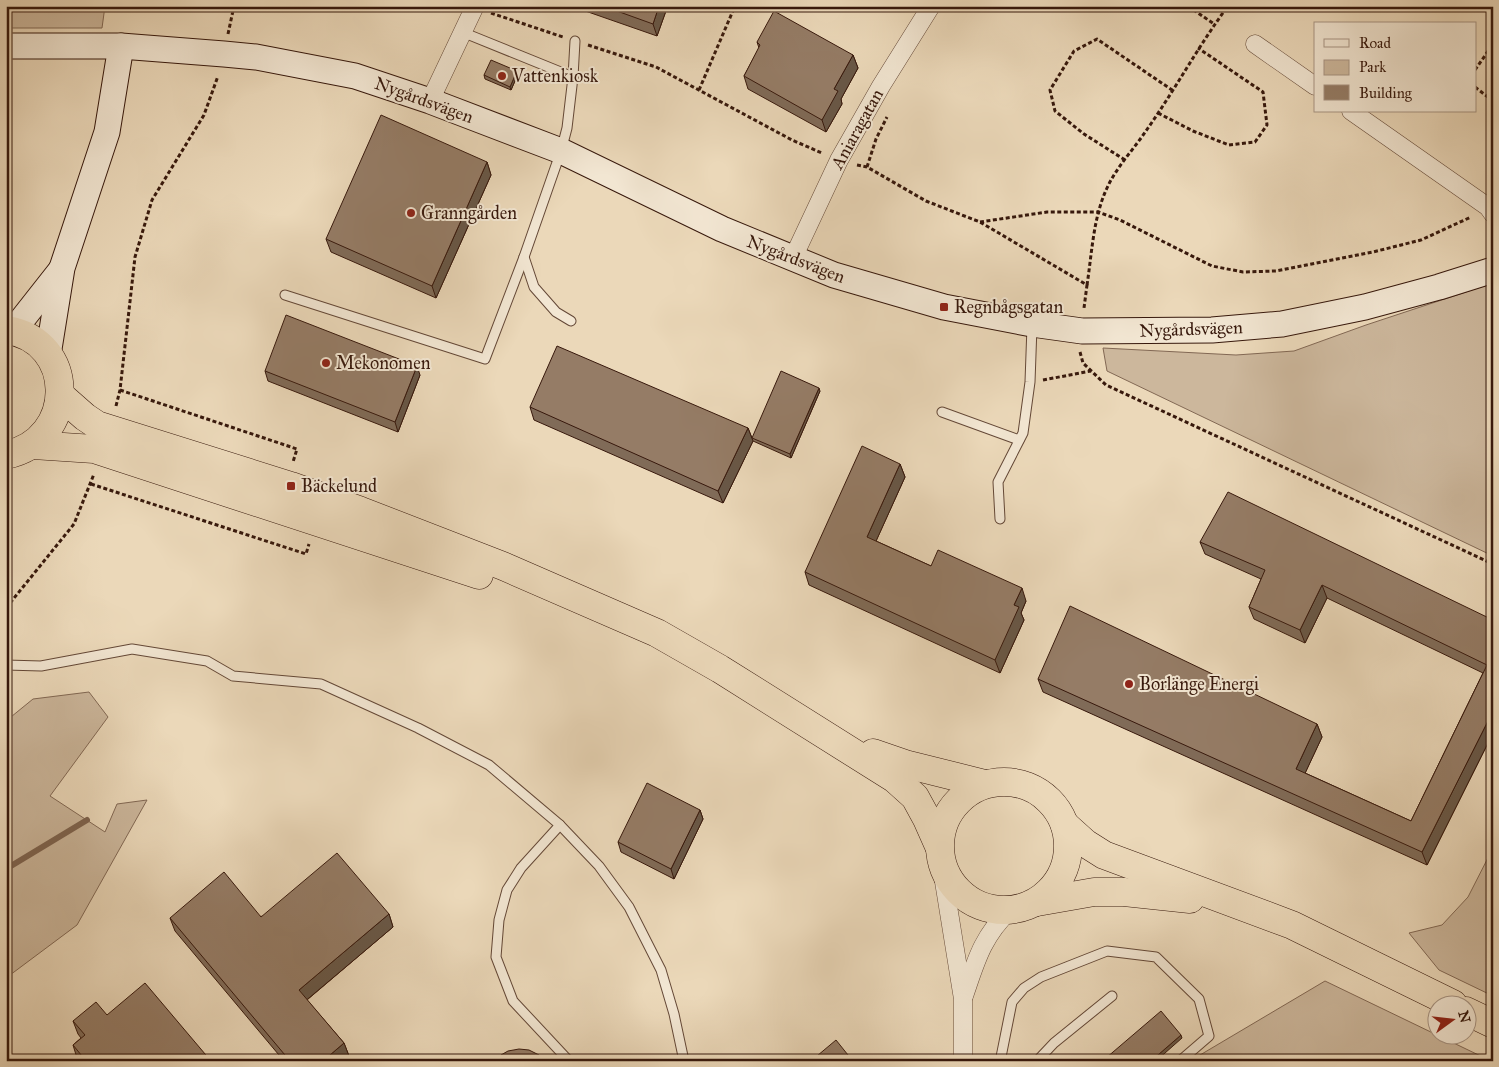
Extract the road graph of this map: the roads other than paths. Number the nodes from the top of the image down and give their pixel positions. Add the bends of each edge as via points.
1 (931, 6) edge
2 (475, 7) edge
3 (462, 32) junction
4 (575, 41) road end
5 (1255, 44) dead end
6 (6, 46) edge
7 (121, 46) junction
8 (573, 76) junction
9 (1314, 85) edge
10 (430, 101) junction
11 (1352, 112) edge
12 (561, 151) junction
13 (1490, 211) edge
14 (524, 257) junction
15 (793, 258) junction
16 (62, 268) junction
17 (1493, 270) edge
18 (286, 295) dead end
19 (572, 320) dead end
20 (1032, 324) junction
21 (10, 330) edge
22 (48, 355) junction
23 (60, 396) junction
24 (942, 412) dead end
25 (1019, 440) junction
26 (33, 444) junction
27 (6, 455) edge
28 (1000, 520) dead end
29 (657, 633) junction
30 (6, 666) edge
31 (840, 743) junction
32 (985, 784) junction
33 (1065, 824) junction
34 (560, 825) junction
35 (940, 854) junction
36 (1037, 902) junction
37 (1234, 904) junction
38 (1010, 910) junction
39 (1433, 994) edge
40 (1112, 996) dead end
41 (963, 999) junction
42 (1476, 1016) edge
43 (1493, 1024) edge
44 (569, 1061) edge
45 (684, 1061) edge
46 (963, 1061) edge
47 (1003, 1061) edge
48 (1037, 1061) edge
49 (1180, 1061) edge

1 - 15 street, Aniaragatan via 838,160
2 - 3 street
3 - 8 lane
3 - 10 street
4 - 8 lane
5 - 9 street
6 - 7 street, Nygårdsvägen
7 - 10 street, Nygårdsvägen via 256,57 355,76
7 - 16 street via 107,132
8 - 12 lane via 568,128
10 - 12 street, Nygårdsvägen
11 - 13 street
12 - 14 lane
12 - 15 street, Nygårdsvägen via 722,229
14 - 18 lane via 485,359
14 - 19 lane via 534,287 556,312
15 - 20 street, Nygårdsvägen via 834,275 944,307
16 - 21 street
16 - 22 street
17 - 20 street, Nygårdsvägen via 1439,288 1282,324 1212,330 1082,331
20 - 25 lane via 1030,382 1023,433
21 - 22 highway via 26,336
22 - 23 highway via 55,368
23 - 26 highway via 51,425
23 - 29 highway via 97,425 361,511 503,566
24 - 25 lane
25 - 28 lane via 998,482
26 - 27 highway
26 - 29 highway via 94,449
29 - 31 highway
30 - 34 lane via 41,666 132,649 207,661 233,676 321,684 489,765
31 - 32 highway via 905,764
31 - 35 highway via 896,779 915,797
32 - 33 highway via 1010,782 1033,788 1053,803
32 - 35 highway via 973,789 952,807 940,832
33 - 36 highway via 1068,854 1065,868 1058,882
33 - 37 highway via 1085,843 1104,854
34 - 44 lane via 521,868 507,890 499,920 496,957 513,1001
34 - 45 lane via 599,866 629,907 662,970
35 - 38 highway via 948,880 960,894 992,910
35 - 41 street
36 - 37 highway via 1094,892 1124,892
36 - 38 highway
37 - 39 highway via 1292,925
38 - 41 street via 997,923 978,954
40 - 48 lane
41 - 46 street
42 - 43 highway
47 - 49 lane via 1001,1057 1012,1002 1024,988 1041,977 1107,951 1156,957 1199,998 1209,1036

